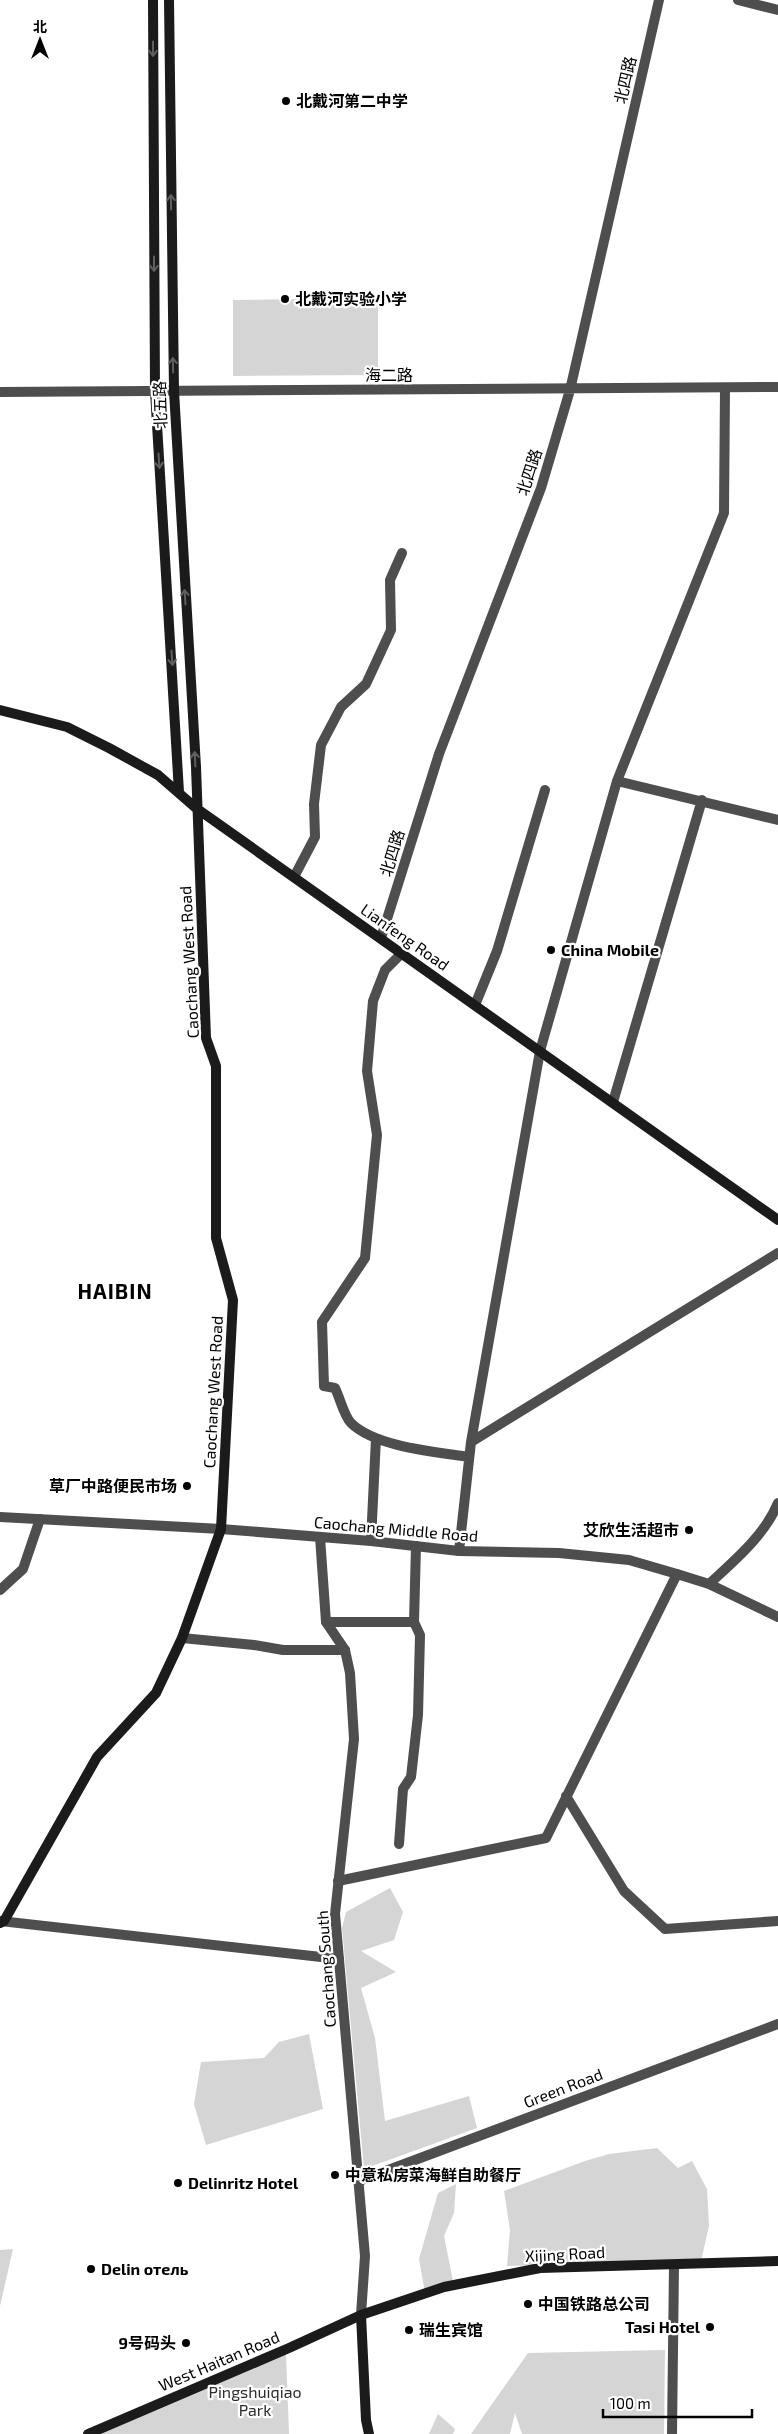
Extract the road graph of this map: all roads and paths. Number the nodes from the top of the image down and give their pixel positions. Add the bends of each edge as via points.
1 (153, 0) edge
2 (169, 0) edge
3 (659, 0) edge
4 (738, 0) edge
5 (778, 10) edge
6 (724, 388) junction
7 (778, 388) edge
8 (570, 390) junction
9 (155, 391) junction
10 (174, 391) junction
11 (0, 392) edge
12 (402, 553) dead end
13 (0, 710) edge
14 (617, 781) junction
15 (545, 790) dead end
16 (179, 792) junction
17 (702, 800) junction
18 (196, 808) junction
19 (778, 820) edge
20 (294, 877) junction
21 (381, 938) junction
22 (402, 953) junction
23 (475, 1005) junction
24 (540, 1051) junction
25 (612, 1102) junction
26 (778, 1220) edge
27 (778, 1253) edge
28 (376, 1438) junction
29 (471, 1442) junction
30 (469, 1457) junction
31 (778, 1503) edge
32 (0, 1517) edge
33 (40, 1519) junction
34 (221, 1530) junction
35 (320, 1537) junction
36 (371, 1542) junction
37 (416, 1546) junction
38 (459, 1551) junction
39 (677, 1574) junction
40 (709, 1584) junction
41 (0, 1590) edge
42 (778, 1617) edge
43 (326, 1622) junction
44 (414, 1622) junction
45 (182, 1638) junction
46 (345, 1650) junction
47 (566, 1796) junction
48 (399, 1844) dead end
49 (338, 1881) junction
50 (778, 1921) edge
51 (1, 1922) edge
52 (339, 1959) junction
53 (778, 2024) edge
54 (359, 2181) junction
55 (778, 2261) edge
56 (674, 2265) junction
57 (361, 2315) junction
58 (88, 2434) edge
59 (369, 2434) edge
60 (672, 2434) edge

1 -> 9 main road, 北五路
10 -> 2 main road, 北五路
3 - 8 street, 北四路
4 - 5 street
6 - 7 street, 海二路
6 - 8 street, 海二路
6 - 14 street via 724,514
8 - 10 street, 海二路
8 - 21 street, 北四路 via 541,488 439,754
9 - 10 street, 海二路
9 - 11 street, 海二路
9 -> 16 main road, 北五路
18 -> 10 main road, 北五路
12 - 20 street via 390,580 391,630 366,684 341,707 322,745 314,804 314,837
13 - 16 main road, Lianfeng Road via 67,727 158,775
14 - 17 street
14 - 24 street
15 - 23 street via 497,951
16 - 18 main road, Lianfeng Road
17 - 19 street
17 - 25 street
18 - 20 main road, Lianfeng Road
18 - 34 main road, Caochang West Road via 206,1038 216,1066 216,1238 233,1300
20 - 21 main road, Lianfeng Road
21 - 22 main road, Lianfeng Road
22 - 23 main road, Lianfeng Road
22 - 28 street via 385,970 373,1001 368,1071 377,1135 365,1258 322,1322 324,1386 335,1388 350,1423
23 - 24 main road, Lianfeng Road
24 - 25 main road, Lianfeng Road
24 - 29 street
25 - 26 main road, Lianfeng Road
27 - 29 street
28 - 30 street via 392,1444
28 - 36 street
29 - 30 street
30 - 38 street
31 - 40 street via 742,1554
32 - 33 street, Caochang Middle Road
33 - 34 street, Caochang Middle Road
33 - 41 street via 23,1569
34 - 35 street, Caochang Middle Road
34 - 45 main road, Caochang West Road
35 - 36 street, Caochang Middle Road
35 - 43 street
36 - 37 street, Caochang Middle Road
37 - 38 street, Caochang Middle Road
37 - 44 street
38 - 39 street, Caochang Middle Road via 559,1553 629,1560
39 - 40 street, Caochang Middle Road
39 - 47 street
40 - 42 street, Caochang Middle Road
43 - 44 street
43 - 46 street, Caochang South
44 - 48 street via 420,1635 418,1715 411,1777 403,1789
45 - 46 street via 283,1650
45 - 51 main road, Caochang West Road via 156,1693 97,1757
46 - 49 street, Caochang South via 350,1673 354,1739
47 - 49 street via 546,1838
47 - 50 street via 624,1891 665,1929
49 - 52 street, Caochang South via 335,1914
51 - 52 street
52 - 54 street, Caochang South
53 - 54 street, Green Road
54 - 57 street, Caochang South via 365,2256
55 - 56 main road, Xijing Road
56 - 57 main road, Xijing Road via 540,2268 444,2287
56 - 60 street
57 - 58 main road, West Haitan Road
57 - 59 main road

